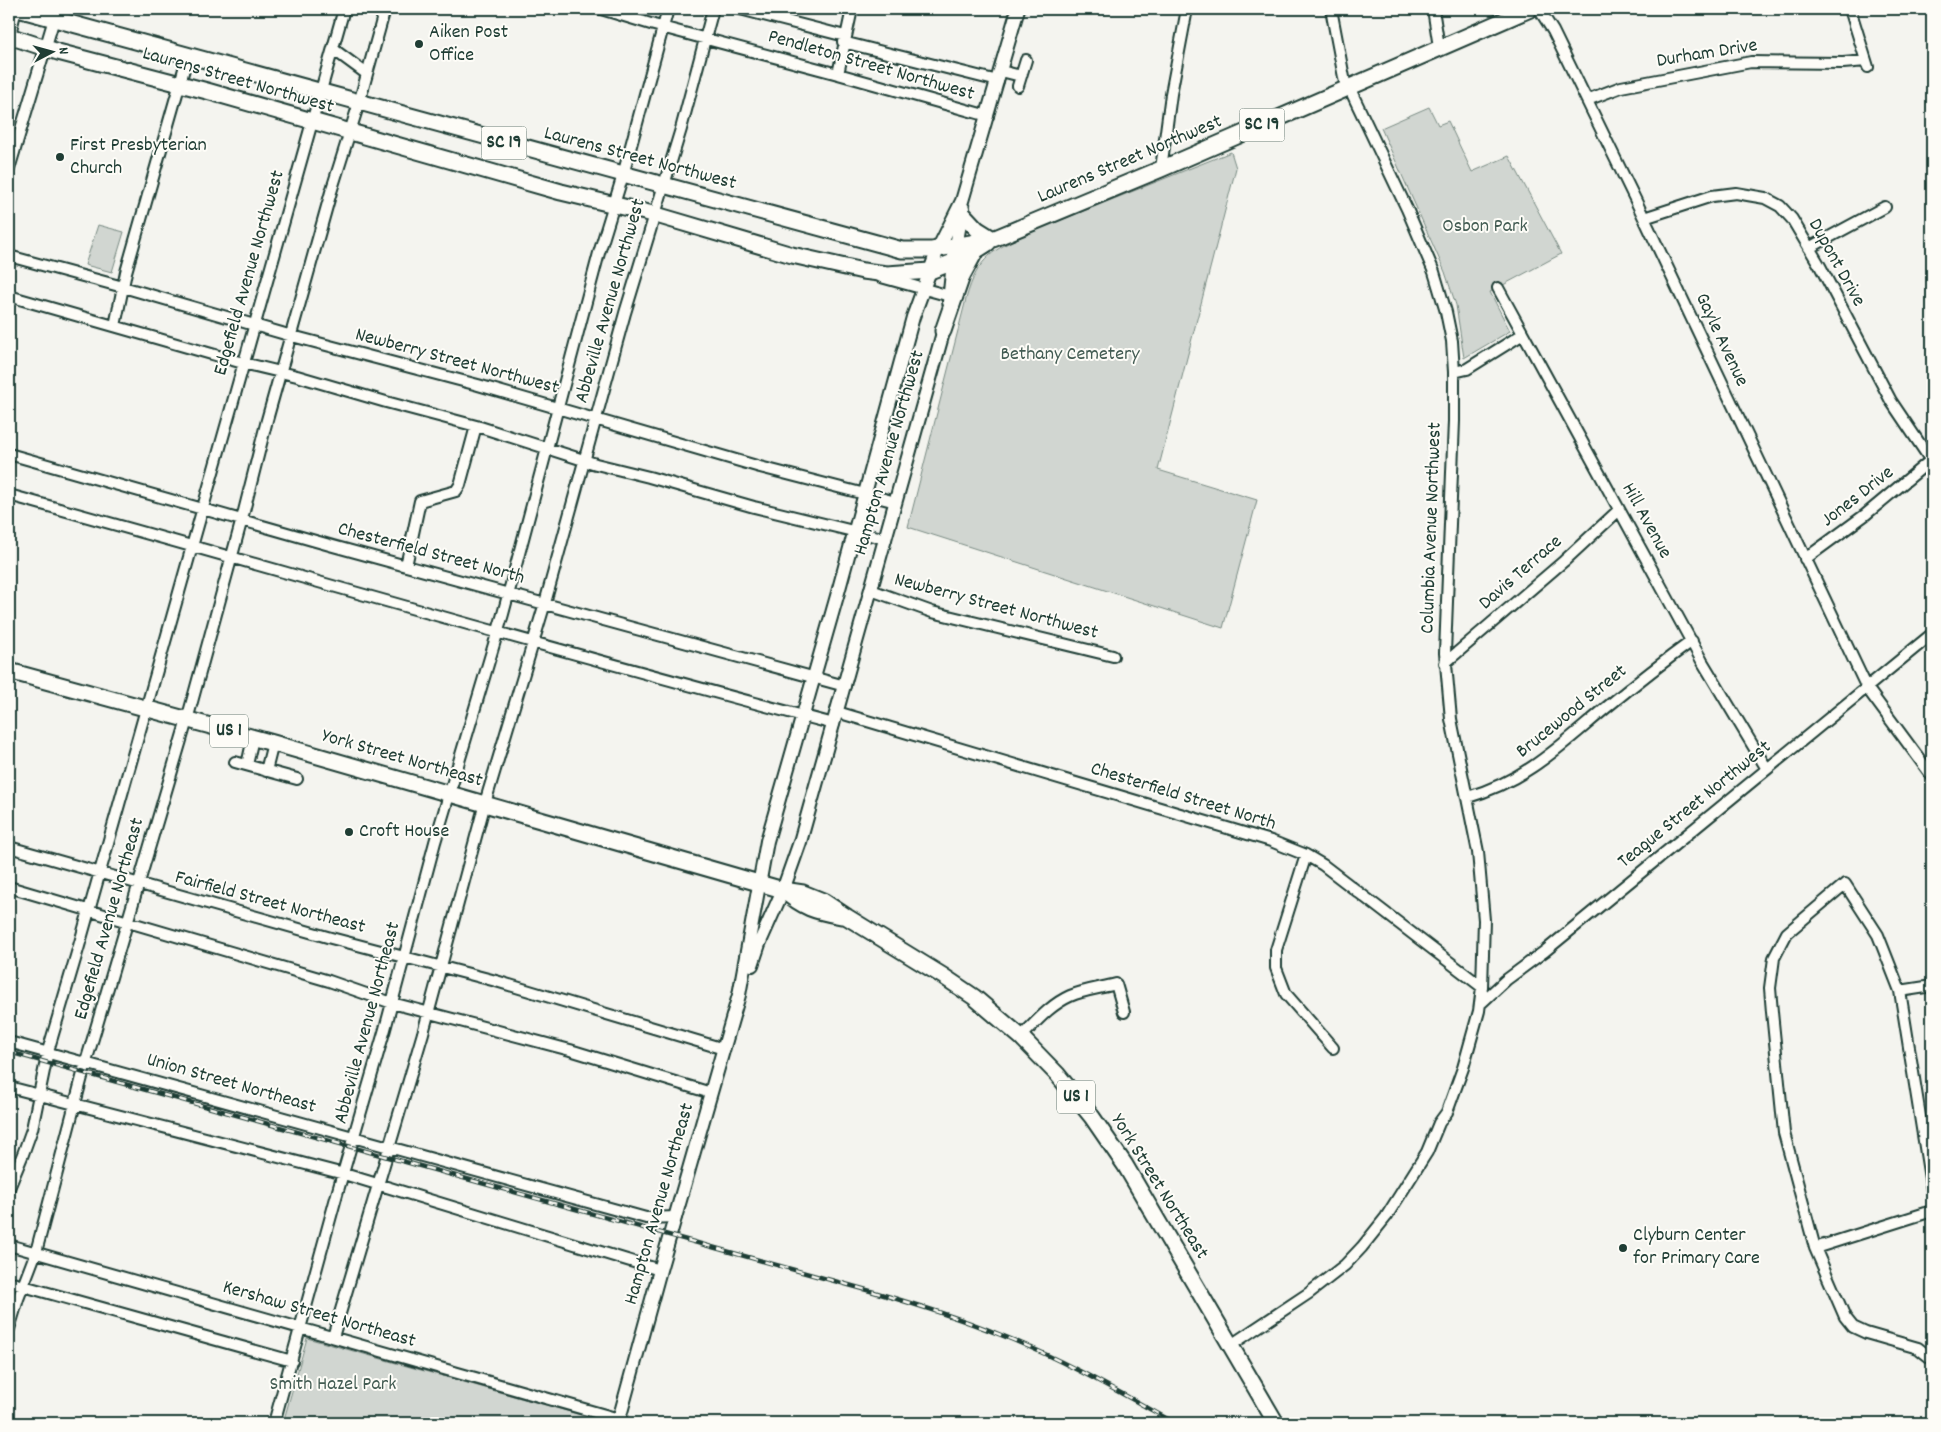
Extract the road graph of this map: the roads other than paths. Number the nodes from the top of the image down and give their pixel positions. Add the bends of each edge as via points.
1 (17, 9) edge
2 (344, 9) edge
3 (385, 9) edge
4 (601, 9) edge
5 (668, 9) edge
6 (713, 9) edge
7 (740, 9) edge
8 (852, 9) edge
9 (1018, 9) edge
10 (1187, 9) edge
11 (1331, 9) edge
12 (1432, 9) edge
13 (1530, 9) edge
14 (1539, 9) edge
15 (1850, 9) edge
16 (56, 14) edge
17 (663, 27) junction
18 (9, 37) edge
19 (706, 38) junction
20 (844, 39) junction
21 (1439, 47) junction
22 (45, 48) junction
23 (333, 49) junction
24 (188, 55) junction
25 (1026, 60) dead end
26 (367, 74) junction
27 (838, 74) junction
28 (999, 76) junction
29 (1021, 76) junction
30 (180, 84) junction
31 (1018, 86) dead end
32 (1347, 87) junction
33 (319, 92) junction
34 (1587, 100) junction
35 (359, 103) junction
36 (988, 116) junction
37 (312, 121) junction
38 (350, 133) junction
39 (1161, 169) junction
40 (9, 170) edge
41 (623, 175) junction
42 (663, 186) junction
43 (613, 204) junction
44 (1885, 207) dead end
45 (962, 208) junction
46 (654, 214) junction
47 (1644, 218) junction
48 (993, 239) junction
49 (956, 246) junction
50 (1809, 248) junction
51 (908, 250) junction
52 (938, 250) junction
53 (976, 251) junction
54 (9, 256) edge
55 (953, 262) junction
56 (930, 270) junction
57 (863, 271) junction
58 (904, 273) junction
59 (123, 287) junction
60 (1498, 288) dead end
61 (922, 290) junction
62 (9, 296) edge
63 (950, 296) junction
64 (254, 324) junction
65 (115, 326) junction
66 (943, 331) junction
67 (1523, 334) junction
68 (292, 336) junction
69 (243, 363) junction
70 (282, 372) junction
71 (1454, 372) junction
72 (558, 408) junction
73 (595, 419) junction
74 (476, 426) junction
75 (547, 448) junction
76 (9, 454) edge
77 (584, 460) junction
78 (1932, 461) edge
79 (864, 494) junction
80 (9, 495) edge
81 (896, 502) junction
82 (203, 508) junction
83 (1620, 510) junction
84 (242, 519) junction
85 (854, 531) junction
86 (886, 539) junction
87 (192, 547) junction
88 (232, 557) junction
89 (1805, 559) junction
90 (406, 566) junction
91 (871, 590) junction
92 (508, 594) junction
93 (545, 603) junction
94 (497, 633) junction
95 (1932, 634) edge
96 (1692, 641) junction
97 (532, 643) junction
98 (1113, 656) dead end
99 (1445, 663) junction
100 (9, 671) edge
101 (813, 677) junction
102 (844, 686) junction
103 (1867, 688) junction
104 (145, 708) junction
105 (802, 716) junction
106 (836, 718) junction
107 (188, 720) junction
108 (254, 738) junction
109 (273, 743) junction
110 (236, 762) dead end
111 (246, 765) junction
112 (1767, 769) junction
113 (266, 771) junction
114 (1932, 776) edge
115 (297, 779) dead end
116 (449, 793) junction
117 (1468, 797) junction
118 (485, 803) junction
119 (9, 848) edge
120 (1306, 856) junction
121 (99, 873) junction
122 (759, 882) junction
123 (139, 884) junction
124 (9, 888) edge
125 (783, 890) junction
126 (89, 911) junction
127 (128, 922) junction
128 (405, 958) junction
129 (440, 967) junction
130 (1932, 986) edge
131 (1482, 988) junction
132 (1900, 991) junction
133 (739, 995) junction
134 (392, 1003) junction
135 (1480, 1004) junction
136 (1124, 1012) dead end
137 (428, 1013) junction
138 (1021, 1037) junction
139 (9, 1042) edge
140 (1333, 1048) dead end
141 (724, 1049) junction
142 (48, 1051) junction
143 (86, 1062) junction
144 (9, 1086) edge
145 (711, 1093) junction
146 (39, 1094) junction
147 (75, 1104) junction
148 (355, 1137) junction
149 (390, 1146) junction
150 (344, 1174) junction
151 (379, 1184) junction
152 (9, 1188) edge
153 (1932, 1191) edge
154 (1932, 1211) edge
155 (676, 1217) junction
156 (9, 1245) edge
157 (1815, 1248) junction
158 (36, 1252) junction
159 (660, 1270) junction
160 (9, 1282) edge
161 (22, 1286) junction
162 (301, 1328) junction
163 (9, 1329) edge
164 (333, 1337) junction
165 (1231, 1345) junction
166 (1932, 1359) edge
167 (292, 1361) junction
168 (618, 1421) edge
169 (274, 1423) edge
170 (1276, 1423) edge

1 - 16 main road, Laurens Street Northwest / SC 19
1 - 18 street
2 - 23 street, Edgefield Avenue Northwest
3 - 26 street
4 - 17 street, Pendleton Street Northwest
5 - 17 street, Abbeville Avenue Northwest
6 - 19 street, Abbeville Avenue Northwest
7 - 20 street, Pendleton Street Northwest
8 - 20 street
9 - 28 street, Hampton Avenue Northwest
10 - 39 street
11 - 32 street, Columbia Avenue Northwest
12 - 21 street
13 - 21 main road, Laurens Street Northwest / SC 19
14 - 34 street, Gayle Avenue
15 - 34 street, Durham Drive via 1867,64 1744,62 1621,87
16 - 22 street
16 - 24 main road, Laurens Street Northwest / SC 19
17 - 19 street, Pendleton Street Northwest
17 - 41 street, Abbeville Avenue Northwest
18 - 22 main road, Laurens Street Northwest / SC 19
19 - 27 street, Pendleton Street Northwest
19 - 42 street, Abbeville Avenue Northwest
20 - 27 street
20 - 28 street, Pendleton Street Northwest
21 - 32 main road, Laurens Street Northwest / SC 19
22 - 30 main road, Laurens Street Northwest / SC 19
22 - 40 street
23 - 26 street
23 - 33 street, Edgefield Avenue Northwest
24 - 30 street
24 - 33 main road, Laurens Street Northwest / SC 19
25 - 29 street
26 - 35 street
27 - 36 street, Pendleton Street Northwest
28 - 29 street, Pendleton Street Northwest
28 - 36 street, Hampton Avenue Northwest
29 - 31 street
30 - 37 main road, Laurens Street Northwest / SC 19
30 - 59 street
32 - 39 main road, Laurens Street Northwest / SC 19
32 - 71 street, Columbia Avenue Northwest via 1408,208 1434,272 1450,330
33 - 35 main road, Laurens Street Northwest / SC 19
33 - 37 street, Edgefield Avenue Northwest
34 - 47 street, Gayle Avenue
35 - 38 street
35 - 41 main road, Laurens Street Northwest / SC 19
36 - 45 street, Hampton Avenue Northwest
37 - 38 main road, Laurens Street Northwest / SC 19
37 - 64 street, Edgefield Avenue Northwest
38 - 43 main road, Laurens Street Northwest / SC 19
38 - 68 street
39 - 48 main road, Laurens Street Northwest / SC 19
41 - 42 main road, Laurens Street Northwest / SC 19
41 - 43 street, Abbeville Avenue Northwest
42 - 46 street, Abbeville Avenue Northwest
42 - 51 main road, Laurens Street Northwest / SC 19
43 - 46 main road, Laurens Street Northwest / SC 19
43 - 72 street, Abbeville Avenue Northwest
44 - 50 street
45 - 48 main road via 977,229
45 - 49 street, Hampton Avenue Northwest
45 - 52 street, Hampton Avenue Northwest
46 - 57 main road, Laurens Street Northwest / SC 19
46 - 73 street, Abbeville Avenue Northwest
47 - 50 street, Dupont Drive via 1712,196 1756,195 1786,212
47 - 89 street, Gayle Avenue
48 - 49 main road, Laurens Street Northwest / SC 19
48 - 53 main road, Laurens Street Northwest / SC 19
49 - 52 main road, Laurens Street Northwest / SC 19
49 - 55 street, Hampton Avenue Northwest
50 - 78 street, Dupont Drive via 1891,401
51 - 52 main road, Laurens Street Northwest / SC 19
51 - 58 main road via 910,264
52 - 56 street, Hampton Avenue Northwest
53 - 55 main road, Laurens Street Northwest / SC 19
53 - 66 main road via 962,276
54 - 59 street, Newberry Street Northwest
55 - 56 main road, Laurens Street Northwest / SC 19
55 - 63 street, Hampton Avenue Northwest
56 - 58 main road, Laurens Street Northwest / SC 19
56 - 61 street, Hampton Avenue Northwest
57 - 58 main road, Laurens Street Northwest / SC 19
57 - 61 street, Laurens Street Northwest
59 - 64 street, Newberry Street Northwest
59 - 65 street
60 - 67 street, Hill Avenue
61 - 63 street, Laurens Street Northwest
61 - 79 street, Hampton Avenue Northwest
62 - 65 street
63 - 66 street, Hampton Avenue Northwest
64 - 68 street, Newberry Street Northwest
64 - 69 street, Edgefield Avenue Northwest
65 - 69 street
66 - 81 street, Hampton Avenue Northwest
67 - 71 street via 1467,369
67 - 83 street, Hill Avenue
68 - 70 street
68 - 72 street, Newberry Street Northwest
69 - 70 street
69 - 82 street, Edgefield Avenue Northwest
70 - 74 street
70 - 84 street
71 - 99 street, Columbia Avenue Northwest
72 - 73 street, Newberry Street Northwest
72 - 75 street, Abbeville Avenue Northwest
73 - 77 street, Abbeville Avenue Northwest
73 - 79 street, Newberry Street Northwest
74 - 75 street
74 - 90 street via 456,491 420,501
75 - 77 street
75 - 92 street, Abbeville Avenue Northwest
76 - 82 street, Chesterfield Street North
77 - 85 street
77 - 93 street, Abbeville Avenue Northwest
78 - 89 street, Jones Drive
79 - 81 street, Newberry Street Northwest
79 - 85 street, Hampton Avenue Northwest
80 - 87 street, Chesterfield Street North
81 - 86 street, Hampton Avenue Northwest
82 - 84 street, Chesterfield Street North
82 - 87 street, Edgefield Avenue Northwest
83 - 96 street, Hill Avenue
83 - 99 street, Davis Terrace
84 - 88 street, Edgefield Avenue Northeast
84 - 90 street, Chesterfield Street North
85 - 86 street
85 - 101 street, Hampton Avenue Northwest
86 - 91 street, Hampton Avenue Northwest
87 - 88 street, Chesterfield Street North
87 - 104 street, Edgefield Avenue Northeast
88 - 94 street, Chesterfield Street North
88 - 107 street, Edgefield Avenue Northeast
89 - 103 street, Gayle Avenue
90 - 92 street, Chesterfield Street North
91 - 98 street, Newberry Street Northwest via 932,612
91 - 102 street, Hampton Avenue Northwest
92 - 93 street, Chesterfield Street North
92 - 94 street, Abbeville Avenue Northwest
93 - 97 street
93 - 101 street, Chesterfield Street North
94 - 97 street, Chesterfield Street North
94 - 116 street, Abbeville Avenue Northeast
95 - 103 street, Teague Street Northwest
96 - 112 street, Hill Avenue
96 - 117 street, Brucewood Street via 1529,770 1500,786
97 - 105 street, Chesterfield Street North
97 - 118 street
99 - 117 street, Columbia Avenue Northwest via 1453,728
100 - 104 main road, York Street Northeast / US 1
101 - 102 street, Chesterfield Street North
101 - 105 street, Hampton Avenue Northeast
102 - 106 street, Hampton Avenue Northwest
103 - 112 street, Teague Street Northwest
103 - 114 street, Gayle Avenue
104 - 107 main road, York Street Northeast / US 1
104 - 121 street, Edgefield Avenue Northeast
105 - 106 street, Chesterfield Street North
105 - 122 street, Hampton Avenue Northeast via 766,841
106 - 120 street, Chesterfield Street North via 1271,841
106 - 125 street, Hampton Avenue Northeast
107 - 108 main road, York Street Northeast / US 1
107 - 123 street, Edgefield Avenue Northeast
108 - 109 main road, York Street Northeast / US 1
108 - 111 street
109 - 113 street
109 - 116 main road, York Street Northeast / US 1
110 - 111 street
111 - 113 street
112 - 135 street, Teague Street Northwest
113 - 115 street
116 - 118 main road, York Street Northeast / US 1
116 - 128 street, Abbeville Avenue Northeast
117 - 131 street, Columbia Avenue Northwest via 1482,886
118 - 122 main road, York Street Northeast / US 1
118 - 129 street
119 - 121 street, Fairfield Street Northeast
120 - 131 street, Chesterfield Street North via 1344,879
120 - 140 street via 1276,950 1276,968 1286,994
121 - 123 street, Fairfield Street Northeast
121 - 126 street, Edgefield Avenue Northeast
122 - 125 main road, York Street Northeast / US 1
122 - 133 street, Hampton Avenue Northeast
123 - 127 street, Edgefield Avenue Northeast
123 - 128 street, Fairfield Street Northeast
124 - 126 street
125 - 133 street, Hampton Avenue Northeast
125 - 138 main road, York Street Northeast / US 1 via 798,903 818,912 847,918 930,966 974,997
126 - 127 street
126 - 142 street, Edgefield Avenue Northeast
127 - 134 street via 329,981
127 - 143 street, Edgefield Avenue Northeast
128 - 129 street, Fairfield Street Northeast
128 - 134 street, Abbeville Avenue Northeast
129 - 137 street
129 - 141 street, Fairfield Street Northeast
130 - 132 street
131 - 135 street, Columbia Avenue Northwest
132 - 153 street
132 - 157 street via 1878,935 1845,884 1787,933 1774,958 1772,1012 1784,1133
133 - 141 street, Hampton Avenue Northeast
134 - 137 street
134 - 148 street, Abbeville Avenue Northeast
135 - 165 street, Columbia Avenue Northwest via 1447,1112 1427,1152 1386,1217 1345,1265
136 - 138 street via 1116,984 1062,1000
137 - 145 street via 570,1050
137 - 149 street
138 - 165 main road, York Street Northeast / US 1 via 1074,1095 1109,1141
139 - 142 street, Union Street Northeast
141 - 145 street, Hampton Avenue Northeast
142 - 143 street, Union Street Northeast
142 - 146 street, Edgefield Avenue Northeast
143 - 147 street, Edgefield Avenue Northeast
143 - 148 street, Union Street Northeast
144 - 146 street
145 - 155 street, Hampton Avenue Northeast
146 - 147 street
146 - 152 street, Edgefield Avenue Northeast via 29,1138
147 - 150 street
147 - 158 street, Edgefield Avenue Northeast
148 - 149 street, Union Street Northeast
148 - 150 street, Abbeville Avenue Northeast
149 - 151 street
149 - 155 street, Union Street Northeast via 646,1218
150 - 151 street
150 - 162 street, Abbeville Avenue Northeast
151 - 159 street
151 - 164 street
154 - 157 street
155 - 159 street, Hampton Avenue Northeast
156 - 158 street, Kershaw Street Northeast
157 - 166 street via 1844,1317 1853,1327 1918,1348
158 - 161 street, Edgefield Avenue Northeast
158 - 162 street, Kershaw Street Northeast
159 - 168 street, Hampton Avenue Northeast
160 - 161 street
161 - 163 street, Edgefield Avenue Northeast
161 - 167 street
162 - 164 street, Kershaw Street Northeast
162 - 167 street, Abbeville Avenue Northeast
164 - 168 street, Kershaw Street Northeast
165 - 170 main road, York Street Northeast / US 1
167 - 169 street, Abbeville Avenue Northeast

